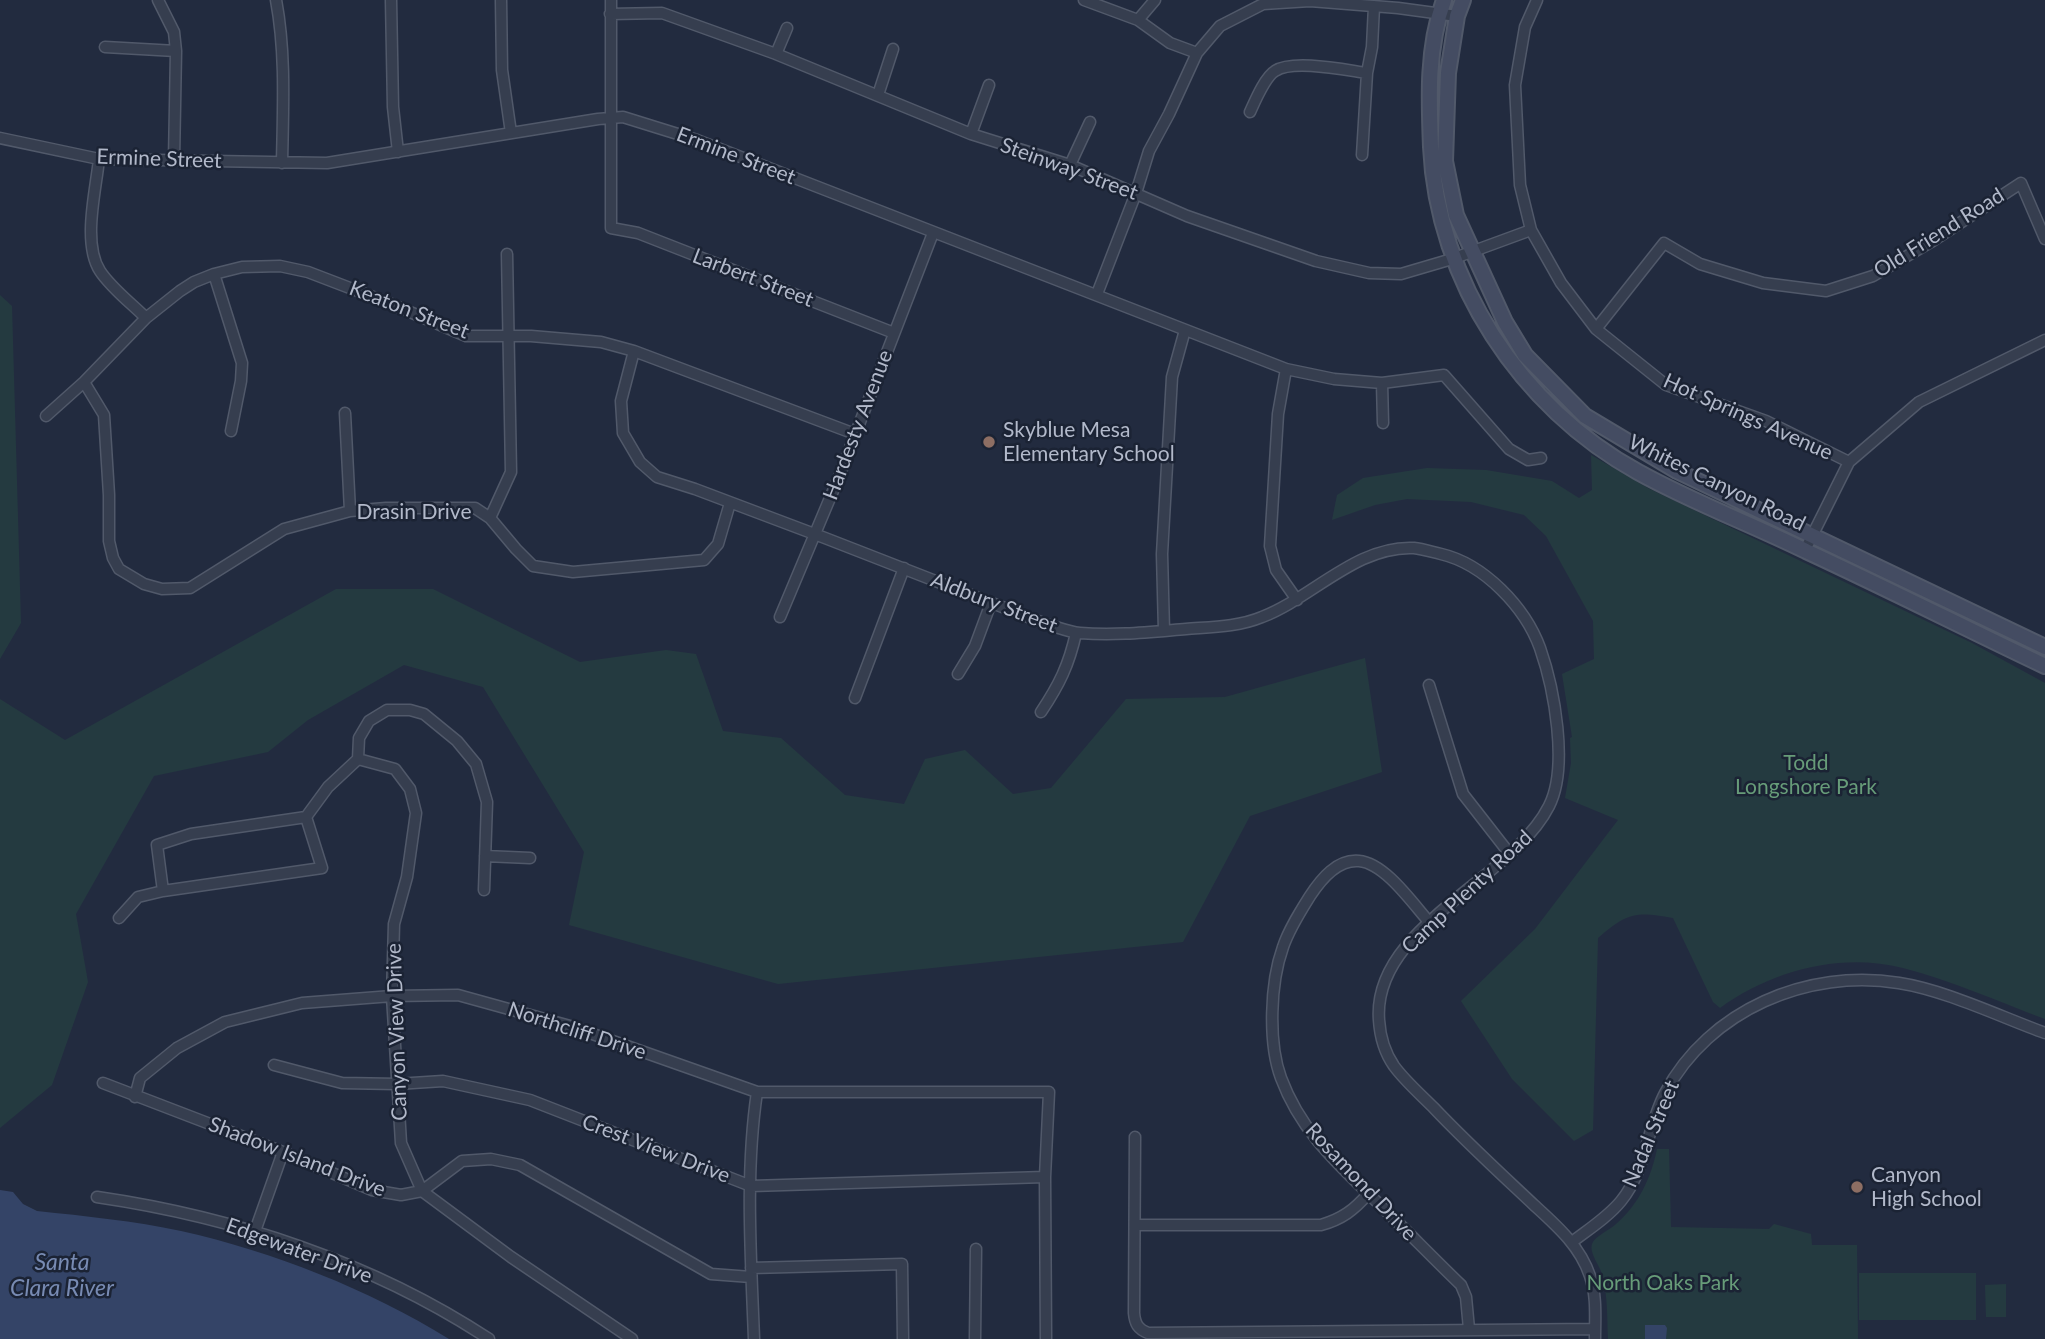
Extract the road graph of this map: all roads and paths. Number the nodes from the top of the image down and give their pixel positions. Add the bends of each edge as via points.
1 (158, 0) edge
2 (276, 0) edge
3 (391, 0) edge
4 (501, 0) edge
5 (611, 0) edge
6 (1084, 0) edge
7 (1155, 0) edge
8 (1444, 0) edge
9 (1463, 0) edge
10 (1537, 0) edge
11 (1374, 6) junction
12 (610, 14) junction
13 (1438, 15) junction
14 (1457, 16) junction
15 (1138, 20) junction
16 (788, 28) dead end
17 (105, 47) dead end
18 (893, 49) dead end
19 (176, 51) junction
20 (1197, 53) junction
21 (776, 54) junction
22 (1367, 73) junction
23 (989, 85) dead end
24 (878, 95) junction
25 (1250, 112) dead end
26 (611, 117) junction
27 (1090, 122) dead end
28 (511, 133) junction
29 (971, 134) junction
30 (0, 138) edge
31 (398, 152) junction
32 (1362, 155) dead end
33 (99, 159) junction
34 (174, 160) junction
35 (282, 163) junction
36 (1070, 165) junction
37 (1136, 193) junction
38 (1531, 230) junction
39 (933, 233) junction
40 (2045, 239) edge
41 (1471, 252) junction
42 (507, 254) dead end
43 (1452, 259) junction
44 (214, 274) junction
45 (1097, 294) junction
46 (145, 318) junction
47 (1596, 329) junction
48 (1185, 330) junction
49 (894, 333) junction
50 (510, 336) junction
51 (2045, 340) edge
52 (634, 351) junction
53 (1286, 369) junction
54 (84, 382) junction
55 (1382, 383) junction
56 (345, 413) dead end
57 (46, 416) dead end
58 (1384, 424) dead end
59 (231, 431) dead end
60 (855, 434) junction
61 (1541, 458) dead end
62 (1849, 461) junction
63 (730, 503) junction
64 (349, 511) junction
65 (490, 518) junction
66 (816, 535) junction
67 (1812, 535) junction
68 (1805, 550) junction
69 (904, 568) junction
70 (1499, 590) joint
71 (1297, 600) junction
72 (991, 603) junction
73 (780, 617) dead end
74 (1164, 631) junction
75 (1076, 633) junction
76 (2045, 647) edge
77 (2045, 666) edge
78 (958, 674) dead end
79 (1429, 685) dead end
80 (855, 698) dead end
81 (1041, 712) dead end
82 (358, 759) junction
83 (306, 817) junction
84 (1509, 853) junction
85 (485, 856) junction
86 (530, 858) dead end
87 (484, 890) dead end
88 (163, 891) junction
89 (119, 918) dead end
90 (1430, 923) junction
91 (392, 996) junction
92 (2045, 1033) edge
93 (274, 1065) dead end
94 (103, 1083) dead end
95 (397, 1084) junction
96 (757, 1092) junction
97 (135, 1097) junction
98 (1135, 1137) dead end
99 (283, 1152) junction
100 (1045, 1177) junction
101 (751, 1186) junction
102 (422, 1191) junction
103 (1368, 1194) junction
104 (97, 1197) dead end
105 (1136, 1225) junction
106 (254, 1231) junction
107 (1572, 1242) junction
108 (976, 1249) dead end
109 (751, 1272) junction
110 (1469, 1329) junction
111 (1595, 1334) edge
112 (489, 1339) edge
113 (632, 1339) edge
114 (754, 1339) edge
115 (903, 1339) edge
116 (975, 1339) edge
117 (1046, 1339) edge

1 - 19 street via 174,32
2 - 35 street via 284,96
3 - 31 street
4 - 28 street via 502,70
5 - 12 street
6 - 15 street
7 - 15 street
8 - 13 main road, Whites Canyon Road
9 - 14 main road, Whites Canyon Road
10 - 38 street, Hot Springs Avenue via 1525,27 1515,85 1520,185
11 - 13 street
11 - 20 street via 1310,1 1263,4 1220,26
11 - 22 street
12 - 21 street, Steinway Street via 662,13
12 - 26 street
13 - 14 street
13 - 43 main road, Whites Canyon Road via 1428,87 1432,170
14 - 41 main road, Whites Canyon Road via 1448,73 1445,161 1456,215
15 - 20 street via 1170,43
16 - 21 street
17 - 19 street
18 - 24 street
19 - 34 street
20 - 37 street via 1149,151
21 - 24 street, Steinway Street
22 - 25 street via 1292,65 1274,71
22 - 32 street
23 - 29 street
24 - 29 street, Steinway Street
26 - 28 street, Ermine Street
26 - 39 street, Ermine Street via 697,140
26 - 49 street, Larbert Street via 611,228 638,233
27 - 36 street
28 - 31 street, Ermine Street
29 - 36 street, Steinway Street
30 - 33 street, Ermine Street
31 - 35 street, Ermine Street via 327,163
33 - 34 street, Ermine Street
33 - 46 street via 91,231 95,259 100,272
34 - 35 street, Ermine Street
36 - 37 street, Steinway Street
37 - 43 street, Steinway Street via 1275,248 1368,273 1401,274
37 - 45 street
38 - 41 street, Steinway Street
38 - 47 street, Hot Springs Avenue via 1561,283
39 - 45 street, Ermine Street
39 - 49 street, Hardesty Avenue
40 - 47 street, Old Friend Road via 2021,183 1873,276 1826,291 1750,279 1700,264 1664,243
41 - 43 street, Steinway Street
41 - 67 main road, Whites Canyon Road via 1525,355 1585,416 1677,471
42 - 50 street
43 - 68 main road, Whites Canyon Road via 1489,331 1521,374 1574,429 1637,471
44 - 46 street, Keaton Street via 194,282
44 - 50 street, Keaton Street via 242,267 280,266 308,272 466,336
44 - 59 street via 242,363
45 - 48 street, Ermine Street
46 - 54 street, Keaton Street
47 - 62 street, Hot Springs Avenue via 1666,385 1766,421
48 - 53 street, Ermine Street
48 - 74 street via 1172,377 1162,554
49 - 60 street, Hardesty Avenue
50 - 52 street, Keaton Street via 601,342
50 - 65 street via 511,472
51 - 62 street via 1919,402
52 - 60 street, Keaton Street
52 - 63 street, Aldbury Street via 621,401 623,433 640,462 657,477
53 - 55 street, Ermine Street
53 - 71 street via 1278,414 1270,547 1276,570
54 - 57 street, Keaton Street
54 - 64 street, Drasin Drive via 104,415 113,558 119,569 139,582 162,589 190,588 284,529
55 - 58 street
55 - 61 street, Ermine Street via 1444,375 1509,449 1528,460
56 - 64 street
60 - 66 street, Hardesty Avenue
62 - 67 street
63 - 65 street, Drasin Drive via 718,544 704,560 573,572 533,566
63 - 66 street, Aldbury Street
64 - 65 street, Drasin Drive via 475,508
66 - 69 street, Aldbury Street
66 - 73 street, Hardesty Avenue
67 - 68 street
67 - 76 main road, Whites Canyon Road
68 - 77 main road, Whites Canyon Road
69 - 72 street, Aldbury Street
69 - 80 street
70 - 71 street, Aldbury Street via 1474,567 1453,557 1405,548 1372,555
70 - 84 street, Camp Plenty Road via 1534,631 1559,738 1558,779 1550,804 1535,828
71 - 74 street, Aldbury Street via 1230,626
72 - 75 street, Aldbury Street
72 - 78 street via 975,646
74 - 75 street, Aldbury Street
75 - 81 street via 1067,667
79 - 84 street via 1457,780
82 - 83 street via 328,787
82 - 85 street via 359,738 369,721 387,710 410,710 438,723 476,764 486,802
82 - 91 street, Canyon View Drive via 395,769 410,789 416,813 407,877 394,924
83 - 88 street via 191,834 157,845
83 - 88 street via 322,868
84 - 90 street, Camp Plenty Road
85 - 86 street
85 - 87 street
88 - 89 street via 138,897
90 - 103 street, Rosamond Drive via 1376,866 1344,862 1318,883 1296,918 1275,980 1274,1040 1280,1076 1315,1140
90 - 107 street, Camp Plenty Road via 1403,950 1381,990 1379,1021 1386,1052 1442,1117
91 - 95 street, Canyon View Drive
91 - 96 street, Northcliff Drive via 458,995 570,1026
91 - 97 street, Northcliff Drive via 302,1003 225,1022 177,1048 140,1077
92 - 107 street, Nadal Street via 1900,983 1838,980 1768,999 1732,1019 1684,1063 1657,1110 1632,1184 1621,1202
93 - 95 street, Crest View Drive via 342,1083
94 - 97 street, Shadow Island Drive
95 - 101 street, Crest View Drive via 443,1081 530,1100
95 - 102 street, Canyon View Drive via 401,1143
96 - 100 street, Northcliff Drive via 1049,1092
96 - 101 street
97 - 99 street, Shadow Island Drive
98 - 105 street
99 - 102 street, Shadow Island Drive via 372,1190 401,1195
99 - 106 street
100 - 101 street, Crest View Drive
100 - 117 street
101 - 109 street
102 - 109 street via 462,1161 491,1159 520,1166 711,1274
102 - 113 street, Canyon View Drive
103 - 105 street via 1339,1220 1321,1224
103 - 110 street, Rosamond Drive via 1461,1285
104 - 106 street, Edgewater Drive
105 - 110 street via 1134,1313 1140,1330 1148,1333
106 - 112 street, Edgewater Drive via 366,1273
107 - 111 street, Camp Plenty Road via 1590,1275
108 - 116 street
109 - 114 street
109 - 115 street via 902,1264
110 - 111 street

